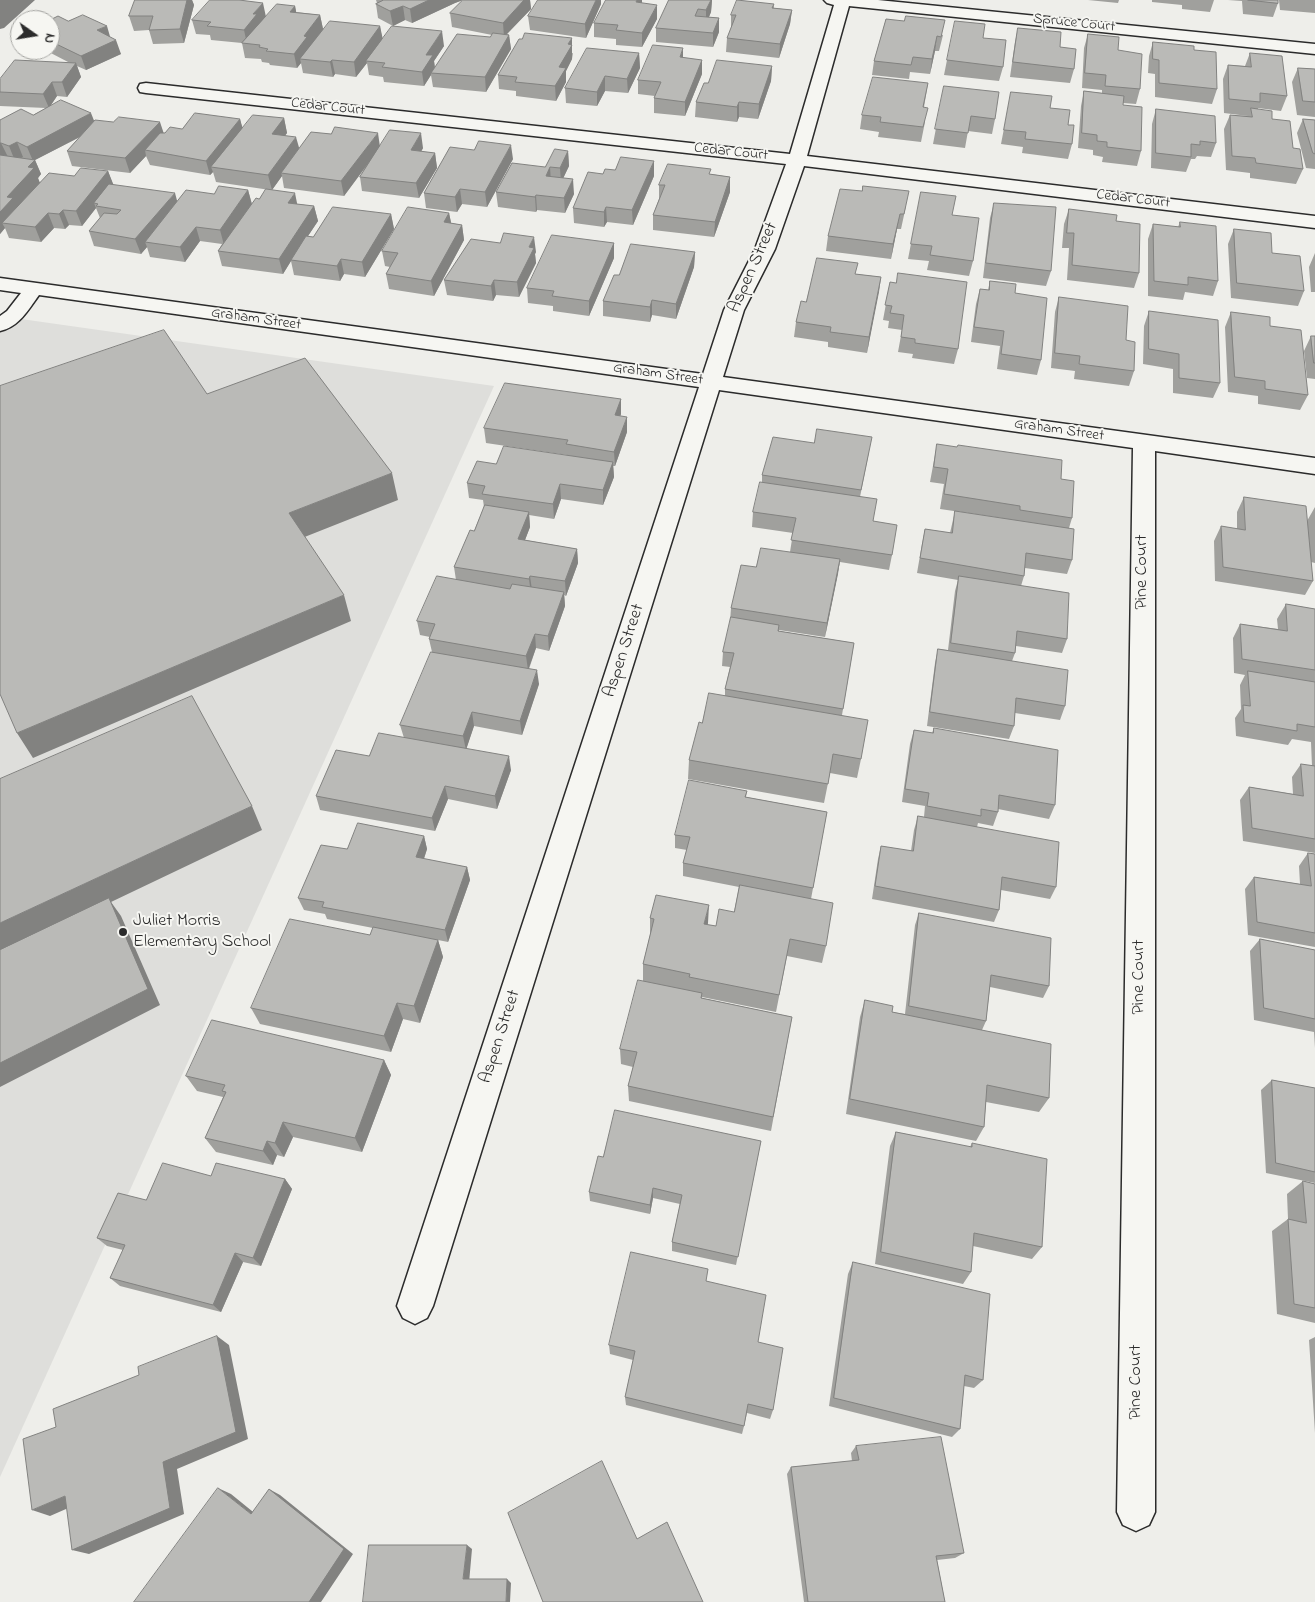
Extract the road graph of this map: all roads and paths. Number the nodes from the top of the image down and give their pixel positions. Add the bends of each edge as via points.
1 (839, 0) edge
2 (1315, 49) edge
3 (146, 88) dead end
4 (797, 160) junction
5 (1315, 222) edge
6 (0, 284) edge
7 (34, 289) junction
8 (0, 325) edge
9 (711, 383) junction
10 (1144, 442) junction
11 (1315, 466) edge
12 (415, 1306) dead end
13 (1136, 1512) dead end

1 - 2 street, Spruce Court
1 - 4 street, Aspen Street
3 - 4 street, Cedar Court
4 - 5 street, Cedar Court
4 - 9 street, Aspen Street via 765,249 734,310
6 - 7 street, Graham Street
7 - 8 street via 14,314
7 - 9 street, Graham Street
9 - 10 street, Graham Street
9 - 12 street, Aspen Street
10 - 11 street, Graham Street
10 - 13 street, Pine Court

